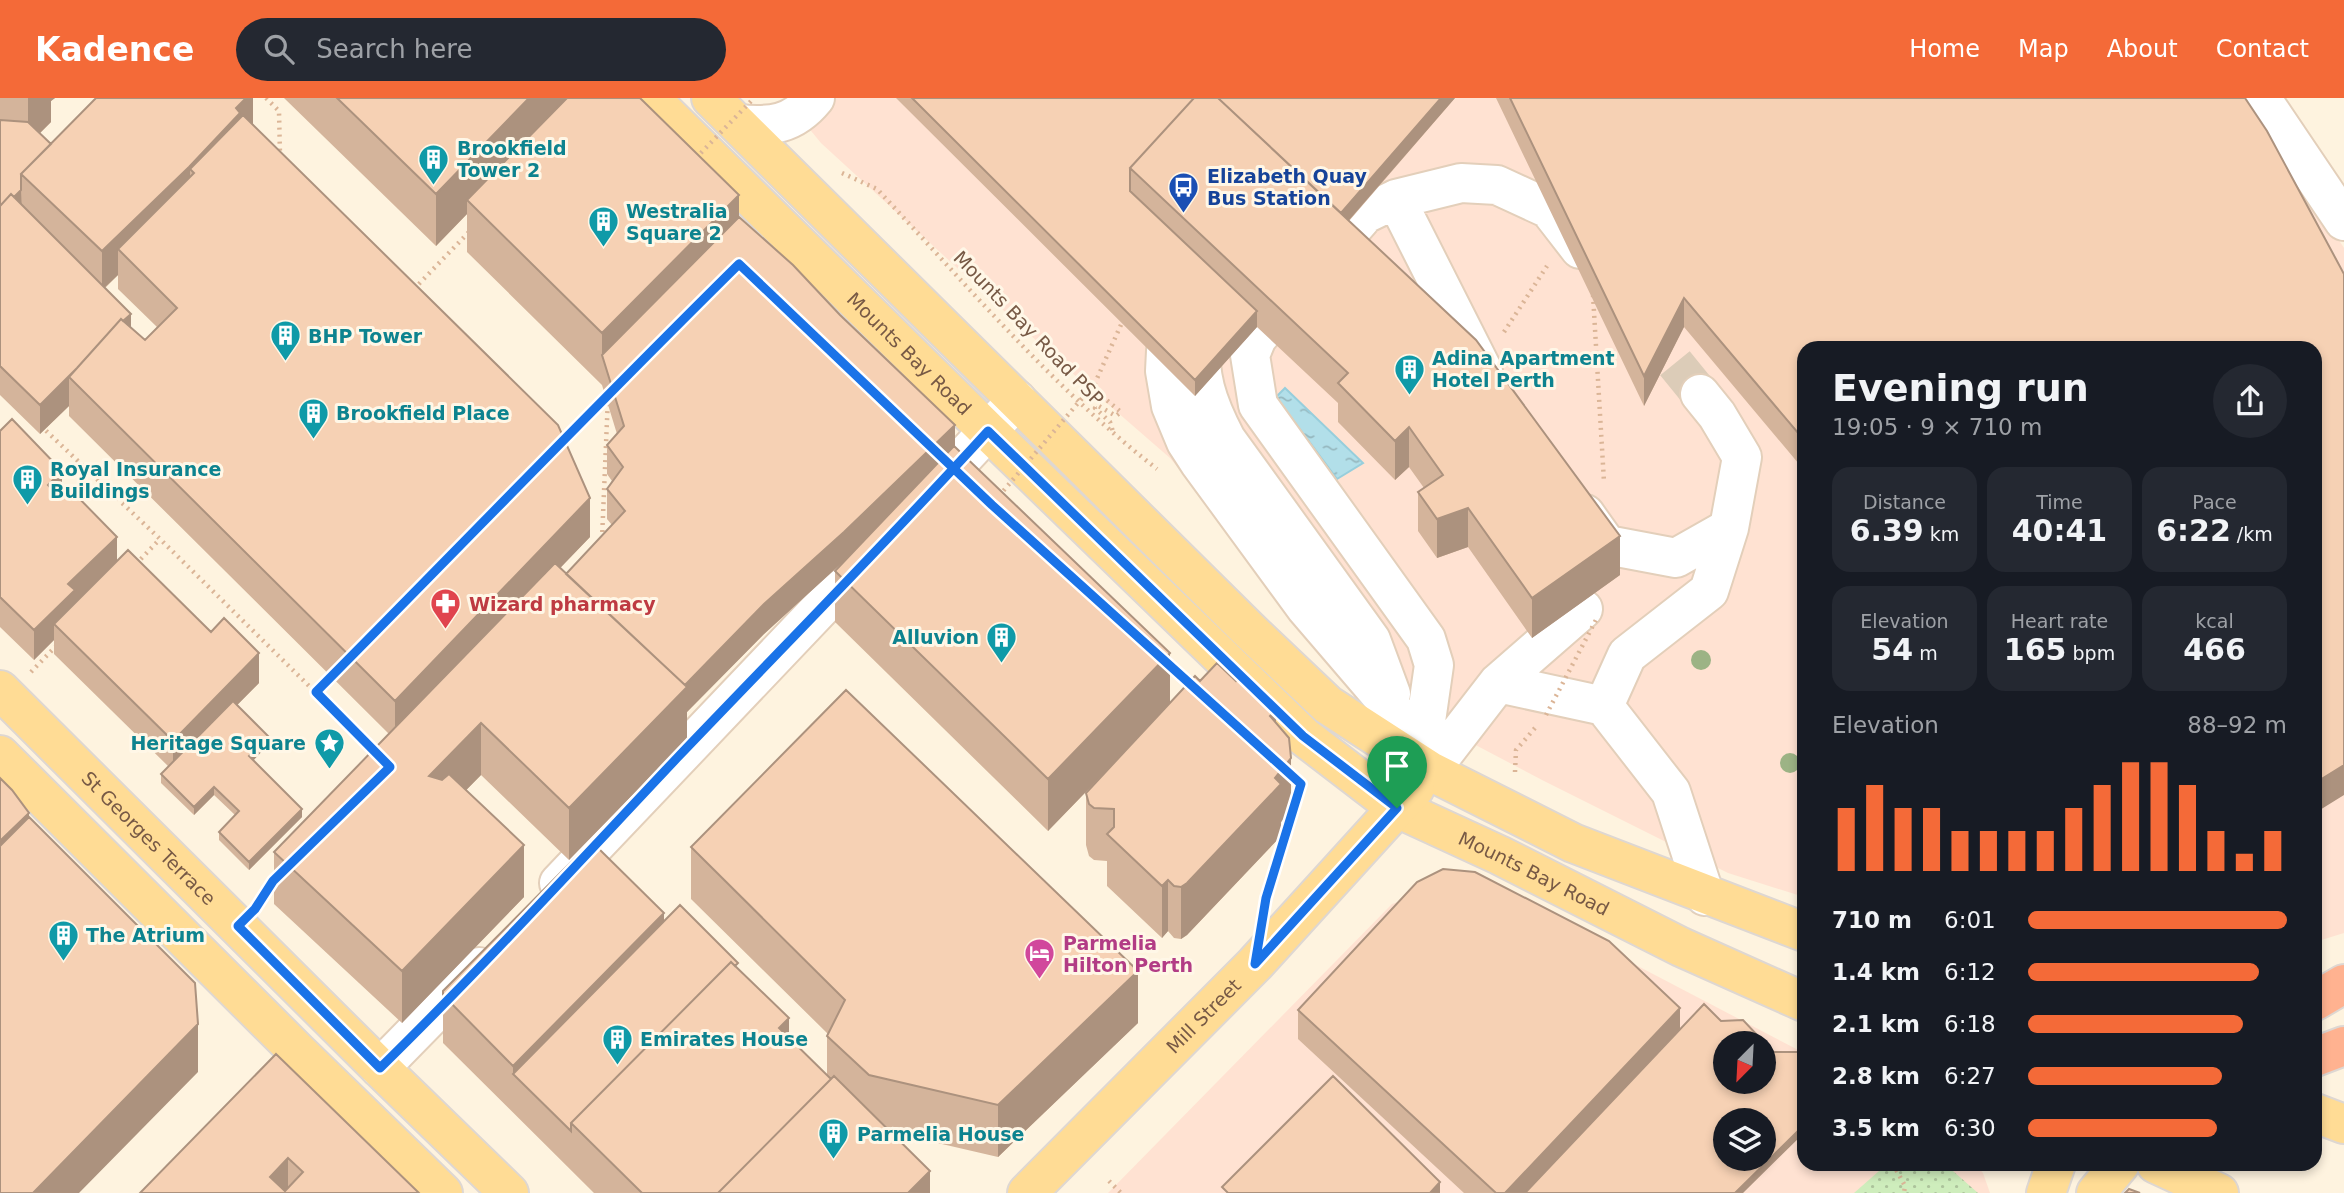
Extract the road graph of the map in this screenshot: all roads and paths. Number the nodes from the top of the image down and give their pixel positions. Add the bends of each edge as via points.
1 (266, 98) edge
2 (650, 98) edge
3 (711, 98) edge
4 (815, 98) edge
5 (2261, 98) edge
6 (746, 111) edge
7 (696, 158) edge
8 (280, 163) edge
9 (831, 171) dead end
10 (1396, 200) junction
11 (2344, 220) edge
12 (472, 229) edge
13 (1568, 233) junction
14 (1595, 268) joint
15 (414, 289) edge
16 (1133, 314) joint
17 (1166, 351) junction
18 (1481, 368) junction
19 (617, 384) edge
20 (1091, 387) junction
21 (608, 393) junction
22 (1700, 394) tunnel mouth
23 (1017, 400) junction
24 (1504, 401) edge
25 (34, 419) edge
26 (988, 431) junction
27 (1114, 435) junction
28 (555, 449) edge
29 (1164, 475) dead end
30 (1568, 490) edge
31 (992, 505) edge
32 (1729, 528) junction
33 (160, 539) junction
34 (602, 543) edge
35 (1607, 545) junction
36 (131, 569) edge
37 (1594, 612) joint
38 (64, 639) edge
39 (1157, 654) edge
40 (344, 663) edge
41 (1498, 683) junction
42 (13, 684) edge
43 (1198, 691) edge
44 (316, 692) junction
45 (1604, 706) junction
46 (1396, 713) junction
47 (0, 755) edge
48 (381, 757) edge
49 (1280, 766) edge
50 (1430, 771) junction
51 (1515, 776) dead end
52 (1397, 808) junction
53 (283, 872) edge
54 (1705, 896) junction
55 (534, 909) edge
56 (238, 926) junction
57 (1797, 929) edge
58 (506, 939) edge
59 (1255, 964) junction
60 (2344, 984) edge
61 (2322, 996) edge
62 (1797, 999) edge
63 (2344, 1046) edge
64 (2322, 1054) edge
65 (380, 1068) junction
66 (2322, 1116) edge
67 (2344, 1124) edge
68 (1897, 1171) edge
69 (2054, 1171) edge
70 (2114, 1171) edge
71 (2171, 1171) edge
72 (1109, 1181) dead end
73 (443, 1193) edge
74 (509, 1193) edge
75 (1027, 1193) edge
76 (1121, 1193) edge
77 (1904, 1193) edge
78 (2046, 1193) edge
79 (2096, 1193) edge
80 (2219, 1193) edge

1 - 8 path via 279,111
2 - 26 main road, Mounts Bay Road
3 - 6 main road
4 - 6 lane via 797,116 773,126
5 - 11 lane
6 - 7 path, bridge
6 - 23 main road
9 - 27 path, Mounts Bay Road PSP via 877,189
10 - 13 lane via 1461,183 1497,185 1549,209
10 - 18 lane
10 - 50 lane via 1365,214 1257,338 1250,355 1258,404 1426,639 1434,665 1425,728
12 - 15 path
13 - 14 lane
13 - 18 path
14 - 35 path
16 - 17 lane
16 - 20 path, bridge
17 - 46 lane via 1171,406 1192,452 1306,608
17 - 46 lane via 1203,306 1199,369 1213,413 1226,439 1371,640
18 - 24 lane
19 - 21 path
20 - 27 path via 1121,412 1116,416 1097,405 1095,408 1110,422
20 - 31 path, bridge
21 - 28 path
21 - 34 path
22 - 32 lane via 1742,457
23 - 26 lane
23 - 50 main road via 1328,705
25 - 33 path
26 - 52 main road, Mounts Bay Road via 1303,736
26 - 55 lane
27 - 29 path, Mounts Bay Road PSP
30 - 35 lane
32 - 35 lane via 1676,558
32 - 45 lane via 1709,591 1627,655
33 - 36 path
33 - 44 path
37 - 41 lane
37 - 51 path, bridge via 1546,715 1517,750
38 - 42 path
39 - 43 path, bridge
40 - 44 path
41 - 45 lane
41 - 50 lane
42 - 56 main road, St Georges Terrace
44 - 48 path
45 - 54 lane via 1671,792
46 - 50 lane
47 - 73 main road via 284,1064
49 - 59 path, bridge via 1301,784 1266,898
50 - 52 main road, Mill Street
50 - 54 main road via 1573,843
52 - 59 main road, Mill Street
52 - 62 main road, Mounts Bay Road
53 - 56 path
54 - 57 main road
56 - 65 main road, St Georges Terrace
58 - 65 lane
59 - 75 main road, Mill Street
60 - 61 highway
63 - 64 highway
65 - 74 main road, St Georges Terrace
66 - 67 main road
68 - 77 path
69 - 78 main road
70 - 79 main road
71 - 80 main road
72 - 76 path

